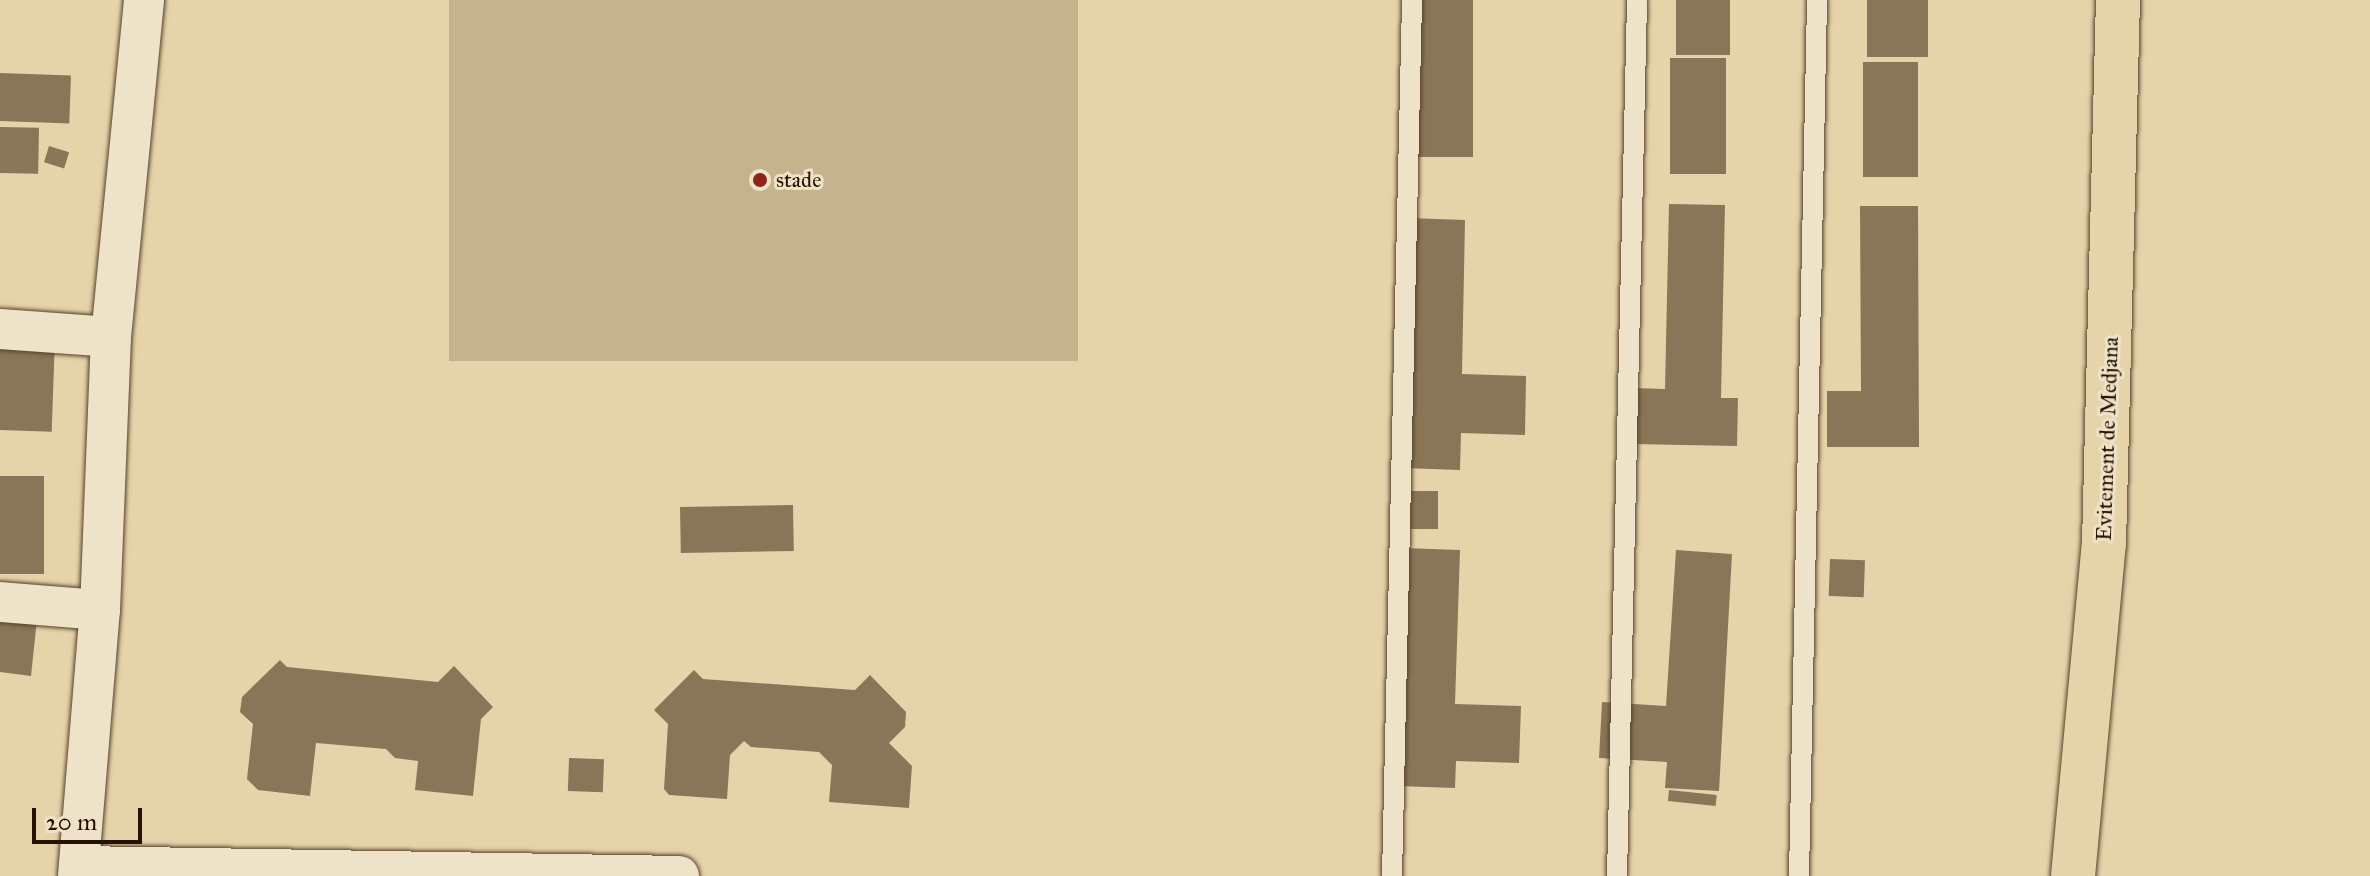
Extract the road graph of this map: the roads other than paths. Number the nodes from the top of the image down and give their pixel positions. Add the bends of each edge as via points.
1 (144, 0) edge
2 (1412, 0) edge
3 (1637, 0) edge
4 (1817, 0) edge
5 (2118, 0) edge
6 (0, 329) edge
7 (111, 337) junction
8 (0, 602) edge
9 (100, 610) junction
10 (78, 871) edge
11 (208, 872) edge
12 (584, 875) edge
13 (679, 876) edge
14 (1392, 876) edge
15 (1617, 876) edge
16 (1799, 876) edge
17 (2073, 876) edge

1 - 7 street
2 - 14 lane
3 - 15 lane
4 - 16 lane
5 - 17 main road, Evitement de Medjana via 2104,544
6 - 7 street
7 - 9 street
8 - 9 street
9 - 10 street
10 - 11 street
11 - 12 street
12 - 13 street

